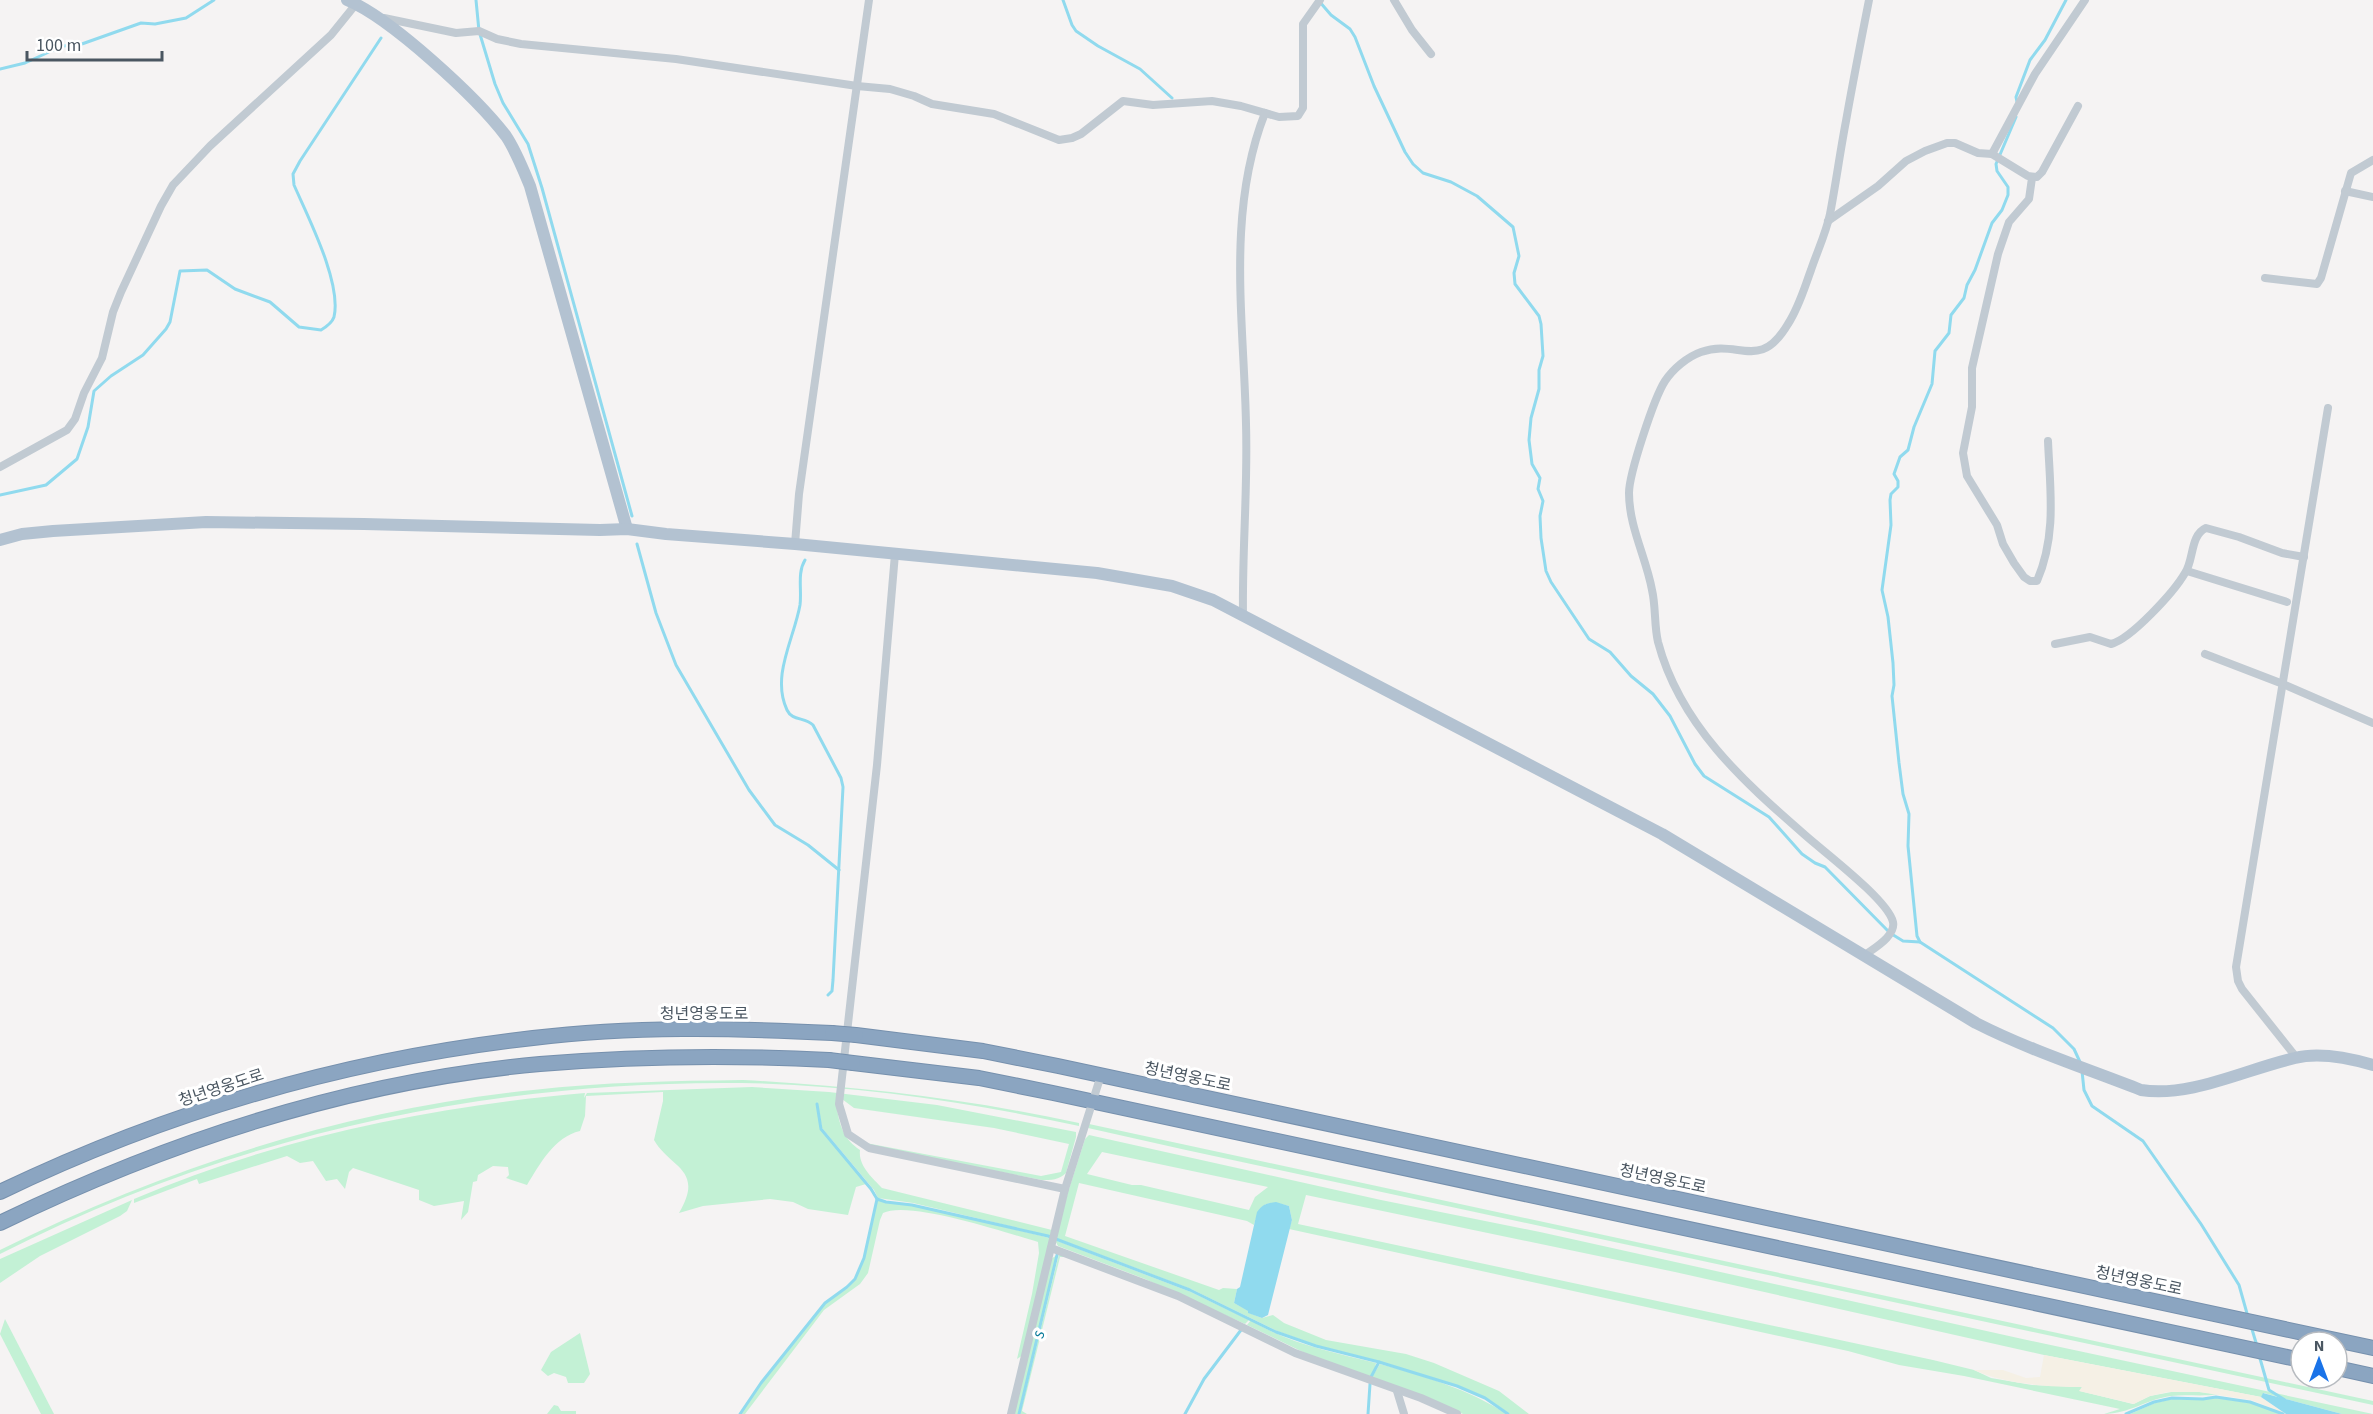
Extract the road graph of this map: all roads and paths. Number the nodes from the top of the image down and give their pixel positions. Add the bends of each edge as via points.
1 (869, 0) edge
2 (1394, 0) edge
3 (1869, 0) edge
4 (2085, 0) edge
5 (351, 2) edge
6 (1318, 2) edge
7 (376, 17) junction
8 (1431, 54) dead end
9 (856, 86) junction
10 (2078, 106) dead end
11 (1265, 113) junction
12 (1992, 154) junction
13 (2373, 160) edge
14 (2032, 178) junction
15 (2345, 191) junction
16 (2373, 197) edge
17 (1828, 221) junction
18 (2265, 278) dead end
19 (2328, 408) dead end
20 (2048, 441) dead end
21 (0, 467) edge
22 (627, 529) junction
23 (0, 540) edge
24 (795, 544) junction
25 (895, 555) junction
26 (2304, 557) junction
27 (2187, 571) junction
28 (2288, 602) dead end
29 (1243, 615) junction
30 (2055, 644) dead end
31 (2205, 654) dead end
32 (2283, 684) junction
33 (2373, 723) edge
34 (1864, 956) junction
35 (2296, 1057) junction
36 (2373, 1065) edge
37 (1101, 1075) junction
38 (1092, 1101) junction
39 (1065, 1189) junction
40 (0, 1192) edge
41 (0, 1223) edge
42 (1052, 1243) junction
43 (2373, 1348) edge
44 (2289, 1358) edge
45 (2349, 1371) edge
46 (2373, 1376) edge
47 (1397, 1391) junction
48 (1011, 1414) edge
49 (1404, 1414) edge
50 (1457, 1414) edge

1 - 9 street
2 - 8 street
3 - 17 street
4 - 12 street via 2030,81
5 - 7 main road
5 - 21 street via 331,35 173,185 121,292 102,358 75,418 67,430
6 - 11 street via 1305,19 1303,29 1302,112 1290,117
7 - 9 street via 456,33 479,31 504,41 676,59
7 - 22 main road via 473,100 507,139 522,166
9 - 11 street via 890,89 932,105 994,114 1059,140 1081,134 1123,101 1153,105 1212,101
9 - 24 street
10 - 14 street via 2042,172
11 - 29 street via 1251,153 1241,224 1247,454
12 - 14 street
12 - 17 street via 1978,153 1955,143 1925,151 1906,161
13 - 15 street via 2350,173
14 - 20 street via 2029,199 2009,222 1998,254 1972,368 1972,407 1964,453 1970,484 2014,563 2030,581 2037,581 2049,536 2052,499
15 - 16 street
15 - 18 street via 2317,284
17 - 34 street via 1796,311 1774,343 1756,352 1706,350 1691,356 1665,381 1631,476 1629,492 1634,528 1653,591 1656,633 1672,683 1694,722 1717,751 1888,912 1893,928
19 - 26 street
22 - 23 main road via 183,522 22,534
22 - 24 main road
24 - 25 main road
25 - 29 main road via 1035,566 1154,582 1192,592
25 - 39 street via 877,765 839,1104 848,1134 869,1148
26 - 27 street via 2206,528 2197,535
26 - 32 street
27 - 28 street
27 - 30 street via 2150,615 2118,643 2106,644 2090,637
29 - 34 main road via 1623,813
31 - 32 street
32 - 33 street
32 - 35 street via 2236,975
34 - 35 main road via 1998,1034 2140,1090 2183,1089
35 - 36 main road
37 - 38 street
37 - 40 highway, 청년영웅도로, bridge via 983,1051 832,1033 695,1029 535,1037 387,1060 252,1094 100,1147
37 - 43 highway, 청년영웅도로
38 - 39 street
38 - 41 highway, bridge via 979,1078 829,1060 695,1056 538,1065 392,1088 290,1112 110,1173
38 - 44 highway
39 - 42 street
42 - 47 street via 1179,1296 1295,1353
42 - 48 street
45 - 46 highway
47 - 49 street
47 - 50 street

